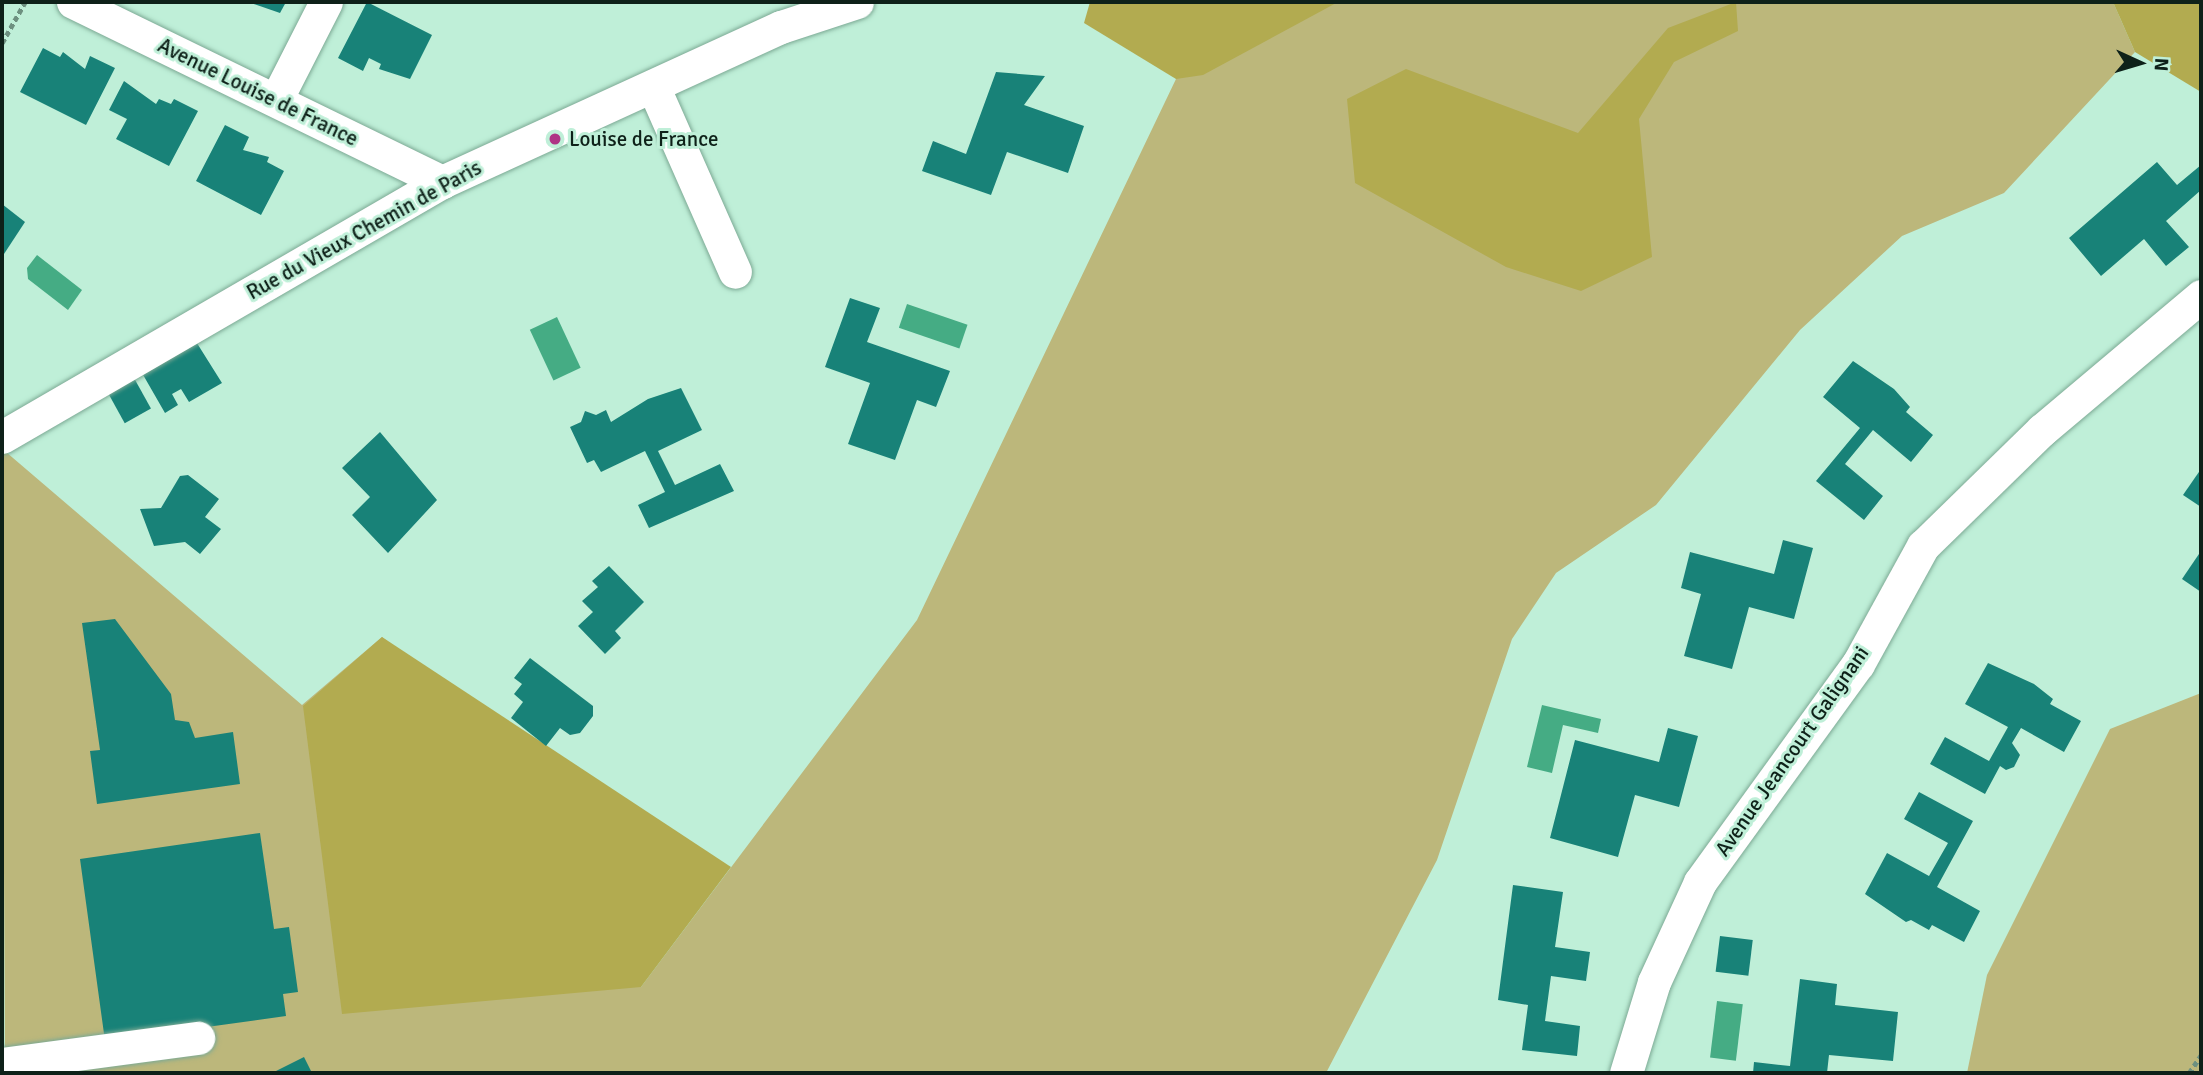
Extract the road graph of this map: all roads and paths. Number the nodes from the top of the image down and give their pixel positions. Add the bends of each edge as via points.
1 (25, 2) edge
2 (74, 2) edge
3 (326, 2) edge
4 (857, 2) edge
5 (2, 43) edge
6 (653, 86) junction
7 (276, 100) junction
8 (442, 182) junction
9 (735, 272) dead end
10 (2201, 296) edge
11 (2, 437) edge
12 (198, 1038) dead end
13 (2201, 1055) edge
14 (2, 1064) edge
15 (1626, 1073) edge
16 (2189, 1073) edge

1 - 5 path
2 - 7 street, Avenue Louise de France
3 - 7 street
4 - 6 street, Rue du Vieux Chemin de Paris via 781,27
6 - 8 street, Rue du Vieux Chemin de Paris
6 - 9 street
7 - 8 street, Avenue Louise de France
8 - 11 street, Rue du Vieux Chemin de Paris
10 - 15 street, Avenue Jeancourt Galignani via 2042,430 1923,546 1858,664 1700,882 1654,982
12 - 14 street
13 - 16 path

